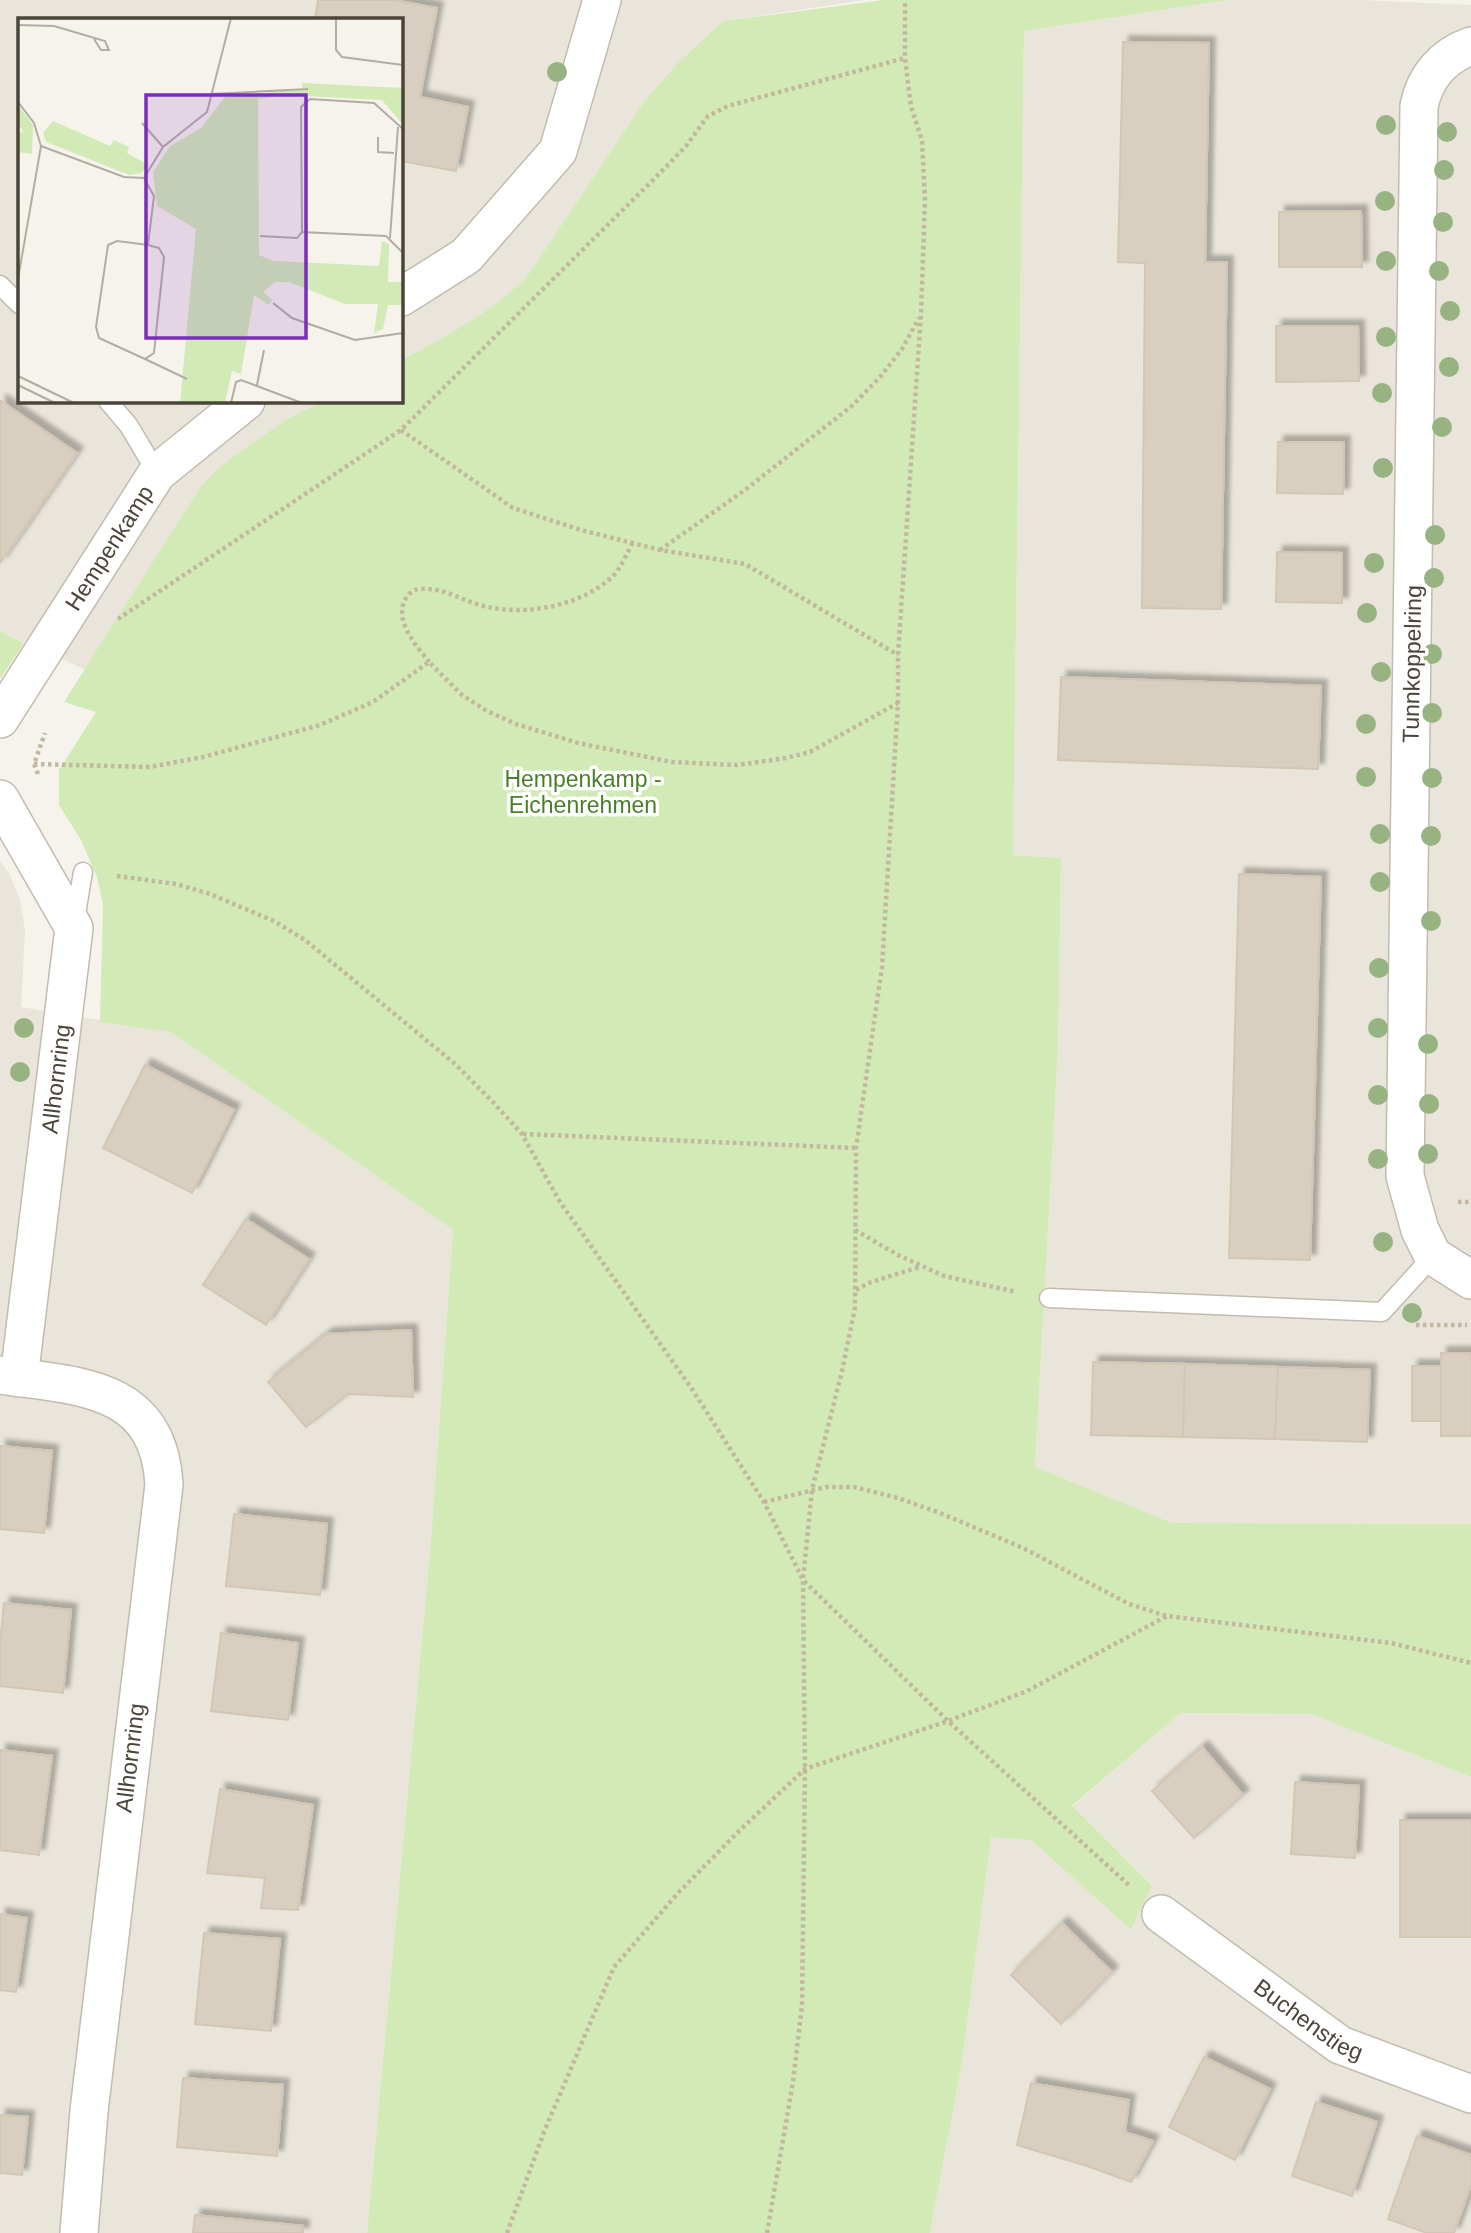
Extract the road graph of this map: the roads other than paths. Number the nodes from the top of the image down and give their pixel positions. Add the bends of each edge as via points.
1 (602, 0) edge
2 (1471, 46) edge
3 (0, 285) edge
4 (402, 296) edge
5 (18, 303) edge
6 (109, 402) edge
7 (245, 402) edge
8 (157, 473) junction
9 (0, 719) edge
10 (0, 799) edge
11 (83, 872) road end
12 (74, 928) junction
13 (1433, 1256) junction
14 (1471, 1280) edge
15 (1049, 1298) road end
16 (9, 1376) edge
17 (1161, 1914) road end
18 (1471, 2094) edge
19 (79, 2233) edge

1 - 4 street via 558,151 466,256
2 - 13 street, Tunnkoppelring via 1440,64 1427,81 1419,106 1405,1176 1420,1230
3 - 5 lane
6 - 8 lane via 130,426
7 - 8 street, Hempenkamp
8 - 9 street, Hempenkamp
10 - 12 street
11 - 12 lane
12 - 16 street, Allhornring
13 - 14 street
13 - 15 lane via 1382,1312
16 - 19 street, Allhornring via 99,1391 121,1401 144,1422 163,1468
17 - 18 street, Buchenstieg via 1340,2045

